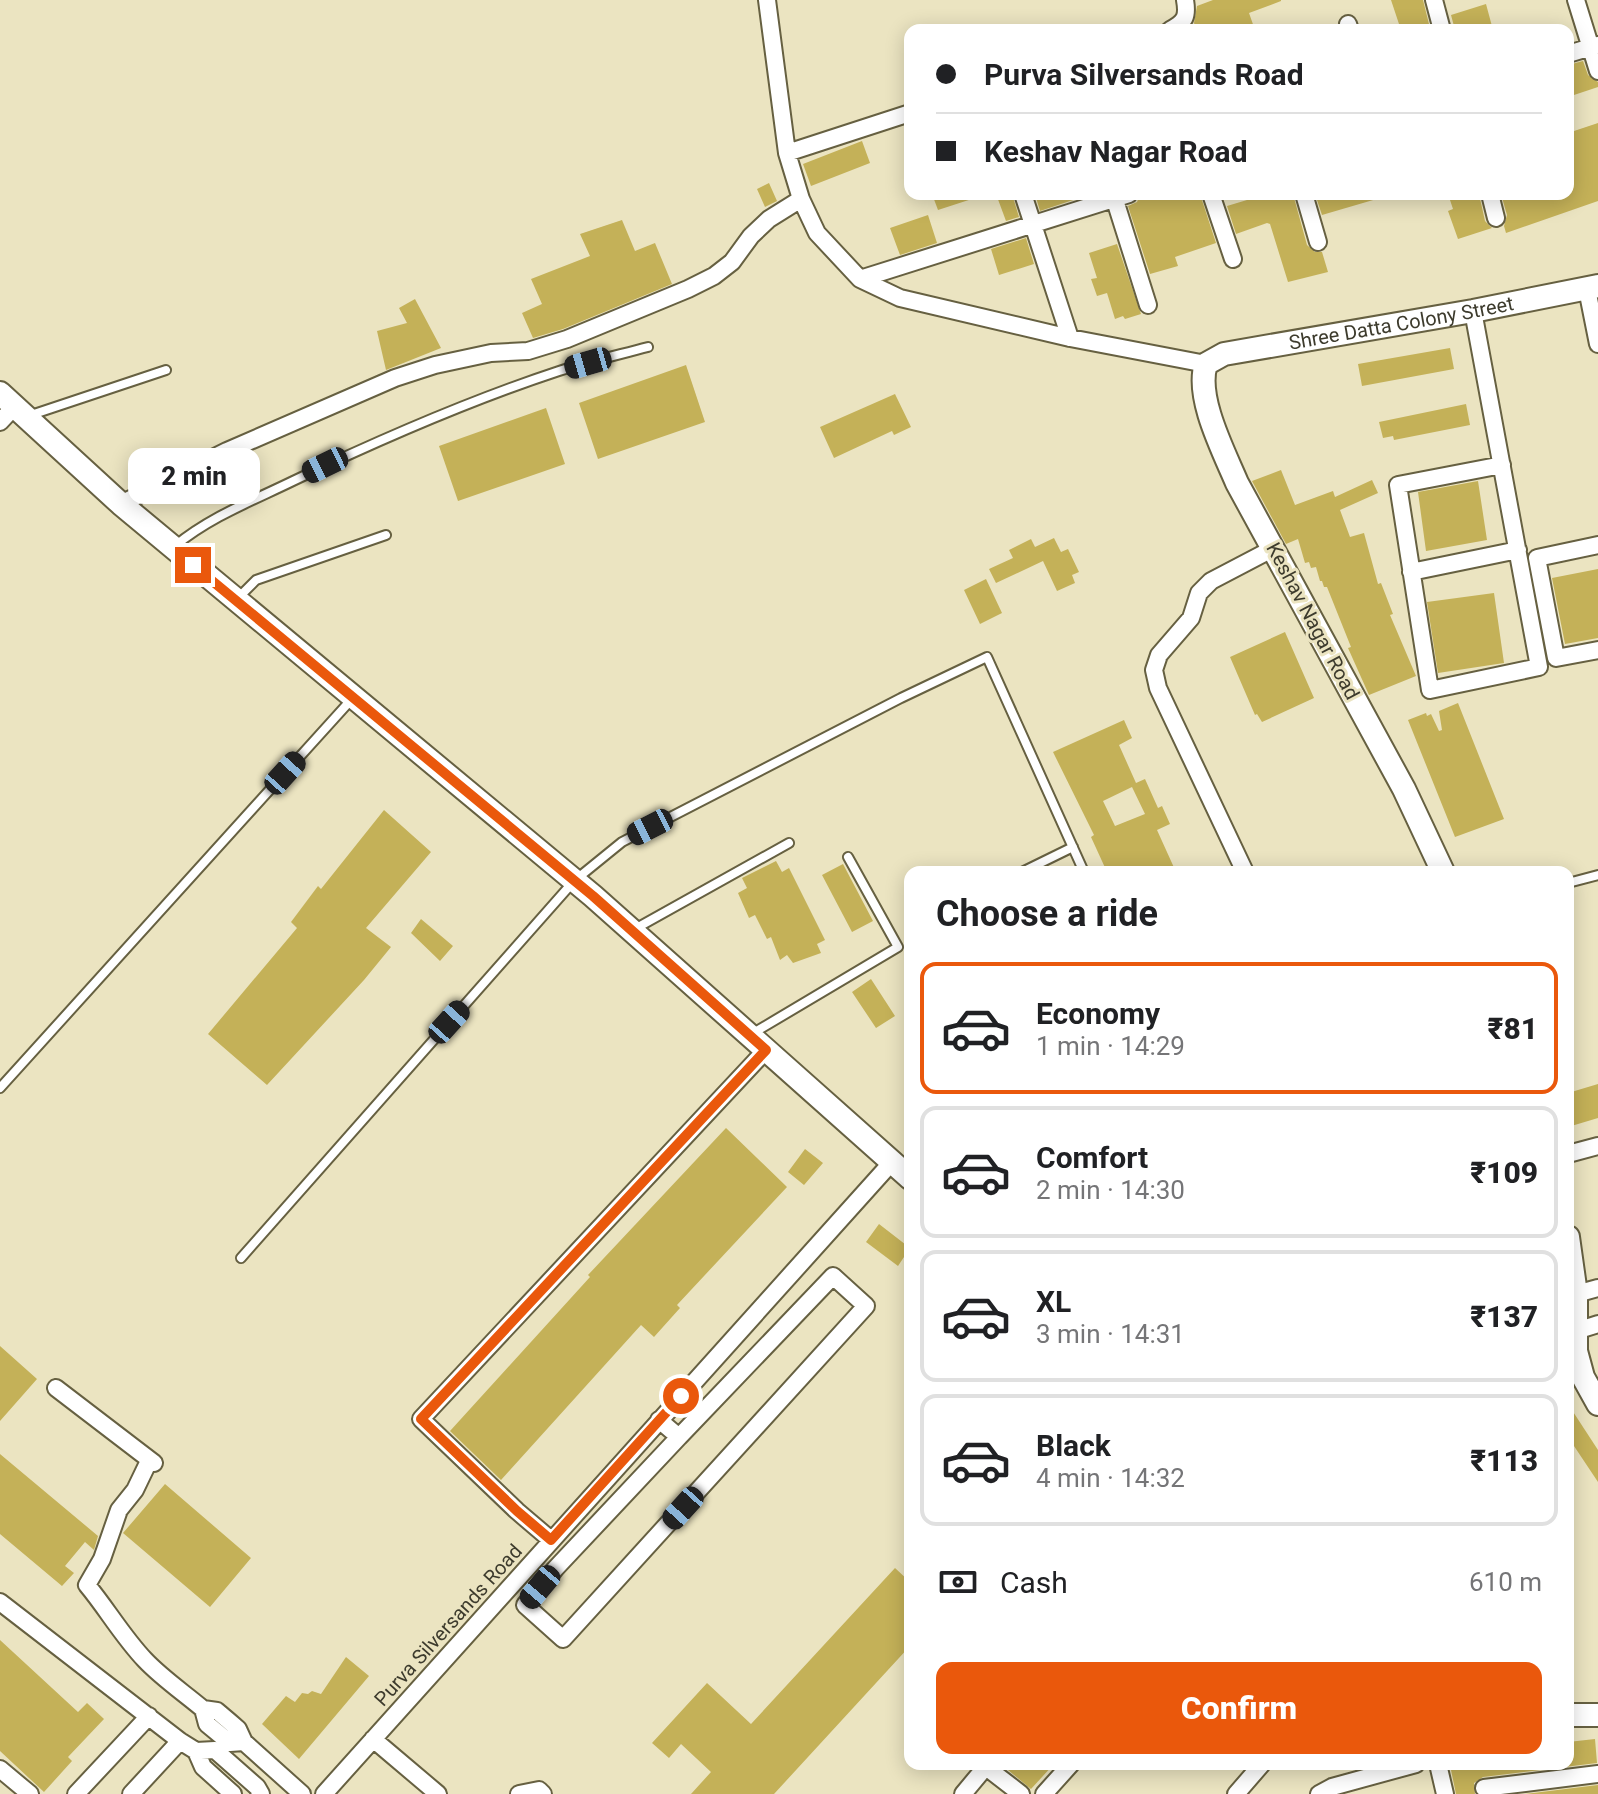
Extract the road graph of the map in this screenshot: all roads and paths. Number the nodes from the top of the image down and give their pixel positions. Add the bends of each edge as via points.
1 (767, 0) edge
2 (1185, 0) edge
3 (1434, 0) edge
4 (1576, 0) edge
5 (1180, 24) edge
6 (1440, 24) edge
7 (1595, 46) edge
8 (1574, 52) edge
9 (1598, 71) edge
10 (904, 115) edge
11 (787, 153) junction
12 (801, 199) junction
13 (1025, 200) edge
14 (1103, 200) edge
15 (1120, 200) edge
16 (1213, 200) edge
17 (1306, 200) edge
18 (1492, 200) edge
19 (1496, 218) dead end
20 (1032, 223) junction
21 (1318, 242) dead end
22 (1233, 259) dead end
23 (860, 279) junction
24 (1593, 287) edge
25 (1148, 305) dead end
26 (1473, 311) junction
27 (1070, 338) junction
28 (1598, 344) edge
29 (648, 347) dead end
30 (1206, 364) junction
31 (166, 370) dead end
32 (10, 409) edge
33 (1502, 465) junction
34 (121, 504) junction
35 (386, 535) dead end
36 (1598, 545) edge
37 (172, 548) junction
38 (1274, 548) junction
39 (1518, 550) junction
40 (1411, 572) junction
41 (235, 601) junction
42 (1598, 650) edge
43 (352, 698) junction
44 (789, 843) dead end
45 (1073, 847) junction
46 (848, 857) dead end
47 (1034, 866) edge
48 (1081, 866) edge
49 (1242, 866) edge
50 (1440, 866) edge
51 (1598, 875) edge
52 (574, 881) junction
53 (1574, 881) edge
54 (632, 931) junction
55 (758, 1043) junction
56 (0, 1088) edge
57 (1598, 1146) edge
58 (1574, 1152) edge
59 (892, 1162) junction
60 (904, 1173) edge
61 (1574, 1254) edge
62 (241, 1258) dead end
63 (1587, 1291) edge
64 (1598, 1324) edge
65 (1576, 1331) junction
66 (56, 1388) dead end
67 (1598, 1404) edge
68 (659, 1420) junction
69 (679, 1437) junction
70 (551, 1540) junction
71 (3, 1610) edge
72 (1574, 1715) edge
73 (1598, 1715) edge
74 (149, 1716) junction
75 (373, 1739) junction
76 (180, 1741) junction
77 (196, 1751) junction
78 (0, 1769) edge
79 (984, 1770) edge
80 (992, 1770) edge
81 (1066, 1770) edge
82 (1257, 1770) edge
83 (1394, 1770) edge
84 (1439, 1770) edge
85 (1598, 1774) edge
86 (1484, 1788) dead end
87 (30, 1794) edge
88 (76, 1794) edge
89 (131, 1794) edge
90 (233, 1794) edge
91 (261, 1794) edge
92 (302, 1794) edge
93 (324, 1794) edge
94 (438, 1794) edge
95 (519, 1794) edge
96 (543, 1794) edge
97 (963, 1794) edge
98 (1021, 1794) edge
99 (1044, 1794) edge
100 (1236, 1794) edge
101 (1319, 1794) edge
102 (1445, 1794) edge

1 - 11 street
2 - 5 street via 1188,13
3 - 6 street
4 - 7 street
7 - 8 street
7 - 9 street
10 - 11 street
11 - 12 street
12 - 23 street via 817,233
12 - 34 street via 769,219 732,262 688,289 528,351 491,353 395,378
13 - 20 street
14 - 20 street
15 - 25 street
16 - 22 street
17 - 21 street
18 - 19 street
20 - 23 street
20 - 27 street
23 - 27 street via 900,298
24 - 26 street, Shree Datta Colony Street
24 - 28 street
26 - 30 street, Shree Datta Colony Street via 1224,354
26 - 33 street
27 - 30 street
29 - 37 lane via 559,371 454,410 216,518
30 - 38 street, Keshav Nagar Road via 1202,376 1219,440
31 - 32 lane
32 - 34 street
33 - 39 street
33 - 40 street via 1398,485
34 - 37 street
35 - 41 lane via 256,580
36 - 42 street via 1537,558 1556,658
37 - 41 street
38 - 49 street via 1211,581 1199,593 1191,618 1159,655 1154,670
38 - 50 street, Keshav Nagar Road
39 - 40 street
39 - 40 street via 1539,667 1437,690 1430,690
41 - 43 street
43 - 52 street
43 - 56 lane
44 - 54 lane
45 - 47 lane
45 - 48 lane
45 - 52 lane via 987,657 622,842
46 - 55 lane via 898,947
51 - 53 lane
52 - 54 street
52 - 62 lane
54 - 55 street
55 - 59 street
55 - 70 street via 421,1419
57 - 58 street
59 - 60 street
59 - 68 street, Purva Silversands Road
61 - 63 street
63 - 65 street
64 - 65 street
65 - 67 street via 1579,1364
66 - 92 street via 154,1463 148,1463 119,1510 87,1585 146,1661 203,1709 207,1724 230,1743 244,1742
68 - 69 street
68 - 70 street, Purva Silversands Road
69 - 69 street via 525,1605 563,1639 866,1306 833,1276
70 - 75 street, Purva Silversands Road
71 - 74 street
72 - 73 street
74 - 76 street
74 - 88 street
75 - 93 street, Purva Silversands Road
75 - 94 street
76 - 77 street
76 - 89 street
77 - 90 street via 203,1767
77 - 91 street via 215,1750
78 - 87 street
79 - 97 street
80 - 98 street
81 - 99 street
82 - 100 street
83 - 101 street
84 - 102 street
85 - 86 street
95 - 96 street

